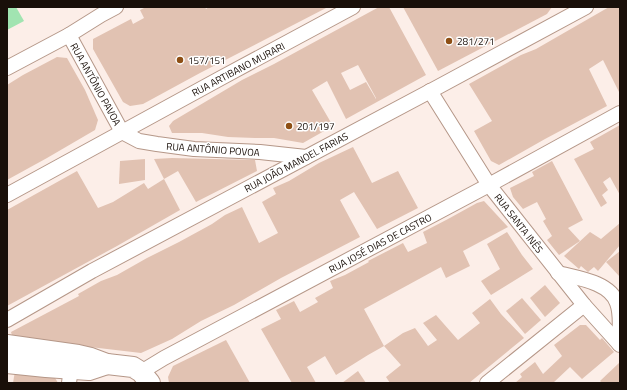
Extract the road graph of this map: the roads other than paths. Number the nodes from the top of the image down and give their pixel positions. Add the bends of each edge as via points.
1 (116, 7) edge
2 (353, 7) edge
3 (564, 7) edge
4 (586, 7) edge
5 (99, 11) edge
6 (554, 24) junction
7 (69, 35) junction
8 (7, 68) edge
9 (430, 91) junction
10 (620, 113) edge
11 (122, 132) junction
12 (306, 157) junction
13 (488, 185) junction
14 (7, 195) edge
15 (558, 273) junction
16 (584, 305) junction
17 (7, 320) edge
18 (620, 344) edge
19 (7, 345) edge
20 (7, 363) edge
21 (71, 369) edge
22 (145, 377) edge
23 (487, 383) edge

1 - 5 street
2 - 11 street, RUA ARTIBANO MURARI
3 - 6 street
4 - 6 street, RUA JOÃO MANOEL FARIAS
5 - 7 street
6 - 9 street, RUA JOÃO MANOEL FARIAS
7 - 8 street
7 - 11 street, RUA ANTÔNIO PAVOA
9 - 12 street, RUA JOÃO MANOEL FARIAS
9 - 13 street, RUA SANTA INÊS
10 - 13 street, RUA JOSÉ DIAS DE CASTRO
11 - 12 street, RUA ANTÔNIO POVOA via 140,141 194,150 260,152
11 - 14 street, RUA ARTIBANO MURARI
12 - 17 street, RUA JOÃO MANOEL FARIAS via 92,271
13 - 15 street, RUA SANTA INÊS
13 - 22 street, RUA JOSÉ DIAS DE CASTRO via 170,355
15 - 16 street, RUA SANTA INÊS
15 - 18 street via 599,285 610,293 617,304 620,316
16 - 18 street, RUA SANTA INÊS
16 - 23 street
19 - 21 street
20 - 21 street
21 - 22 street via 91,358 107,364 133,367

